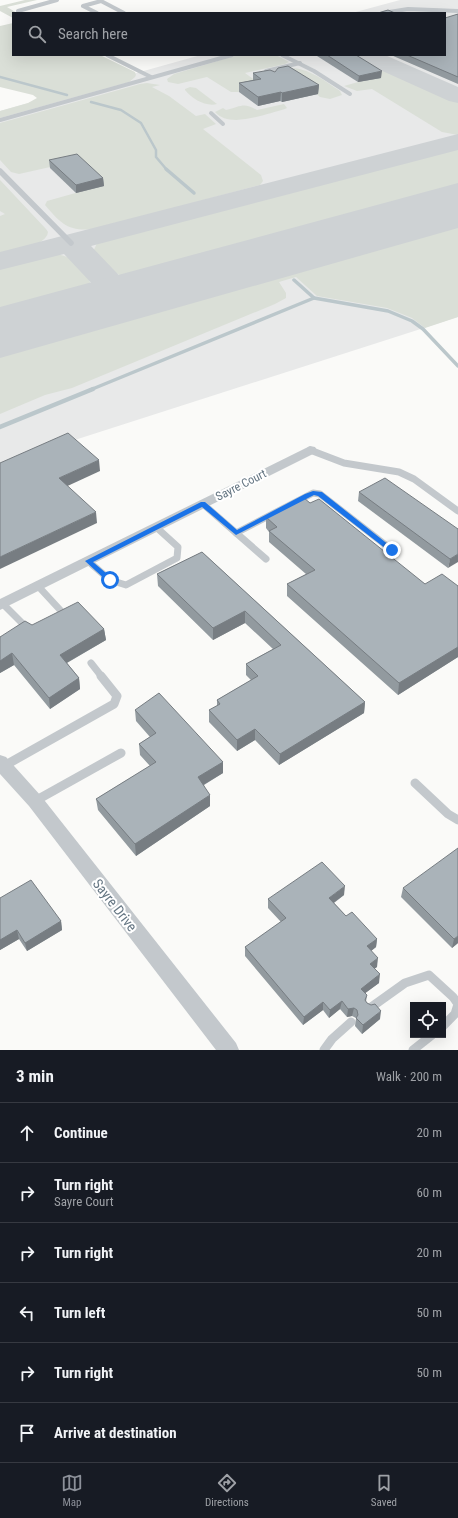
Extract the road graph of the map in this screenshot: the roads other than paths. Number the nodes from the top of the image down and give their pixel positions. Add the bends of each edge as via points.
1 (40, 0) edge
2 (57, 0) edge
3 (101, 0) edge
4 (26, 4) dead end
5 (19, 5) dead end
6 (458, 11) edge
7 (20, 12) edge
8 (95, 12) edge
9 (122, 12) edge
10 (389, 12) edge
11 (109, 56) edge
12 (228, 56) edge
13 (284, 56) edge
14 (300, 63) junction
15 (151, 77) junction
16 (274, 78) edge
17 (350, 94) dead end
18 (211, 114) dead end
19 (0, 120) edge
20 (223, 124) dead end
21 (0, 171) edge
22 (71, 243) dead end
23 (310, 450) joint
24 (203, 504) junction
25 (458, 512) edge
26 (156, 527) junction
27 (236, 533) junction
28 (392, 550) dead end
29 (266, 559) dead end
30 (88, 561) junction
31 (38, 586) junction
32 (2, 604) edge
33 (62, 612) edge
34 (26, 627) edge
35 (91, 663) dead end
36 (121, 753) dead end
37 (2, 764) edge
38 (415, 784) dead end
39 (35, 802) junction
40 (458, 820) edge
41 (370, 1008) edge
42 (351, 1022) dead end
43 (446, 1023) edge
44 (428, 1038) edge
45 (229, 1050) edge
46 (324, 1050) edge
47 (412, 1050) edge

1 - 4 lane
2 - 7 lane
3 - 8 lane via 83,6
3 - 9 lane
5 - 7 lane via 16,8
6 - 10 lane via 408,9
11 - 15 lane
12 - 15 lane
13 - 14 lane
14 - 16 lane via 266,71
14 - 17 lane
15 - 19 lane
18 - 20 lane
21 - 22 lane
23 - 24 street, Sayre Court
23 - 25 lane via 344,464 400,472 414,479
24 - 26 street, Sayre Court
24 - 27 lane
26 - 30 street, Sayre Court
26 - 30 lane via 178,547 177,558 126,584 110,580
27 - 28 lane via 313,493 320,494
27 - 29 lane
30 - 31 street, Sayre Court
31 - 32 street, Sayre Court
31 - 33 lane
32 - 34 lane
35 - 37 lane via 117,696 114,704
36 - 39 lane
37 - 39 street, Sayre Drive
38 - 40 lane
39 - 45 street, Sayre Drive
41 - 43 lane via 410,980 430,975 458,1004 455,1014
42 - 46 lane
44 - 47 lane

